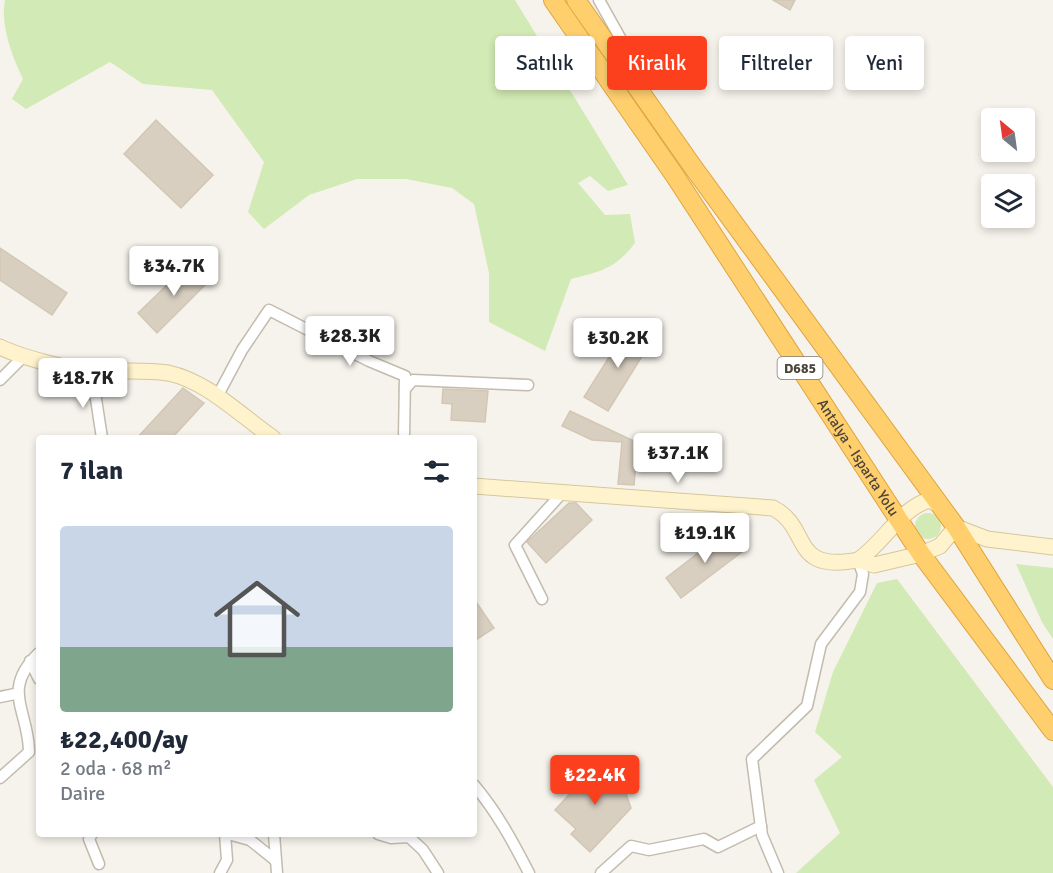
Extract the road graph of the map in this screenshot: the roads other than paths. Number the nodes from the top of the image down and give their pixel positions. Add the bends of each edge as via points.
1 (553, 0) edge
2 (576, 0) edge
3 (599, 0) edge
4 (619, 36) edge
5 (607, 44) edge
6 (639, 90) edge
7 (0, 347) edge
8 (24, 356) junction
9 (85, 371) junction
10 (0, 380) edge
11 (528, 385) dead end
12 (405, 389) junction
13 (217, 397) junction
14 (102, 435) edge
15 (269, 435) edge
16 (404, 435) edge
17 (477, 486) edge
18 (563, 492) junction
19 (940, 506) junction
20 (900, 520) junction
21 (956, 527) junction
22 (1053, 547) edge
23 (921, 554) junction
24 (858, 561) junction
25 (542, 599) dead end
26 (36, 656) edge
27 (30, 661) junction
28 (36, 673) edge
29 (1053, 680) edge
30 (15, 694) junction
31 (0, 697) edge
32 (1053, 731) edge
33 (0, 778) edge
34 (477, 788) edge
35 (761, 826) junction
36 (90, 837) edge
37 (226, 837) edge
38 (238, 837) edge
39 (274, 837) edge
40 (388, 837) edge
41 (410, 837) edge
42 (410, 837) edge
43 (275, 860) junction
44 (99, 864) dead end
45 (220, 873) edge
46 (276, 873) edge
47 (438, 873) edge
48 (529, 873) edge
49 (601, 873) edge
50 (778, 873) edge

1 - 20 highway, Antalya - Isparta Yolu / D685 via 675,176
2 - 5 highway, D685
3 - 4 street
6 - 19 highway, D685
7 - 8 street
8 - 9 street
8 - 10 street
9 - 13 street via 167,373 205,386
9 - 14 street via 96,399
11 - 12 street via 413,380
12 - 13 street via 405,376 269,310
12 - 16 street
13 - 15 street
17 - 18 street
18 - 24 street via 774,508 785,514 811,556 836,565
18 - 25 street via 515,545
19 - 20 street via 930,500 919,503
19 - 21 highway, D685
20 - 23 highway, Antalya - Isparta Yolu / D685
20 - 24 street
21 - 22 street via 987,539
21 - 23 street via 940,546
21 - 29 highway, D685
23 - 24 street via 874,565
23 - 32 highway, Antalya - Isparta Yolu / D685
24 - 35 street via 863,574 860,592 821,644 807,706 752,759
26 - 27 street
27 - 28 street
27 - 30 street
30 - 31 street
30 - 33 street via 29,736 29,752
34 - 48 street via 512,839
35 - 49 street via 718,847 704,839 649,850 631,846
35 - 50 street
36 - 44 street
37 - 45 street via 227,860
38 - 43 street via 250,840
39 - 43 street
40 - 41 street
42 - 47 street
43 - 46 street

